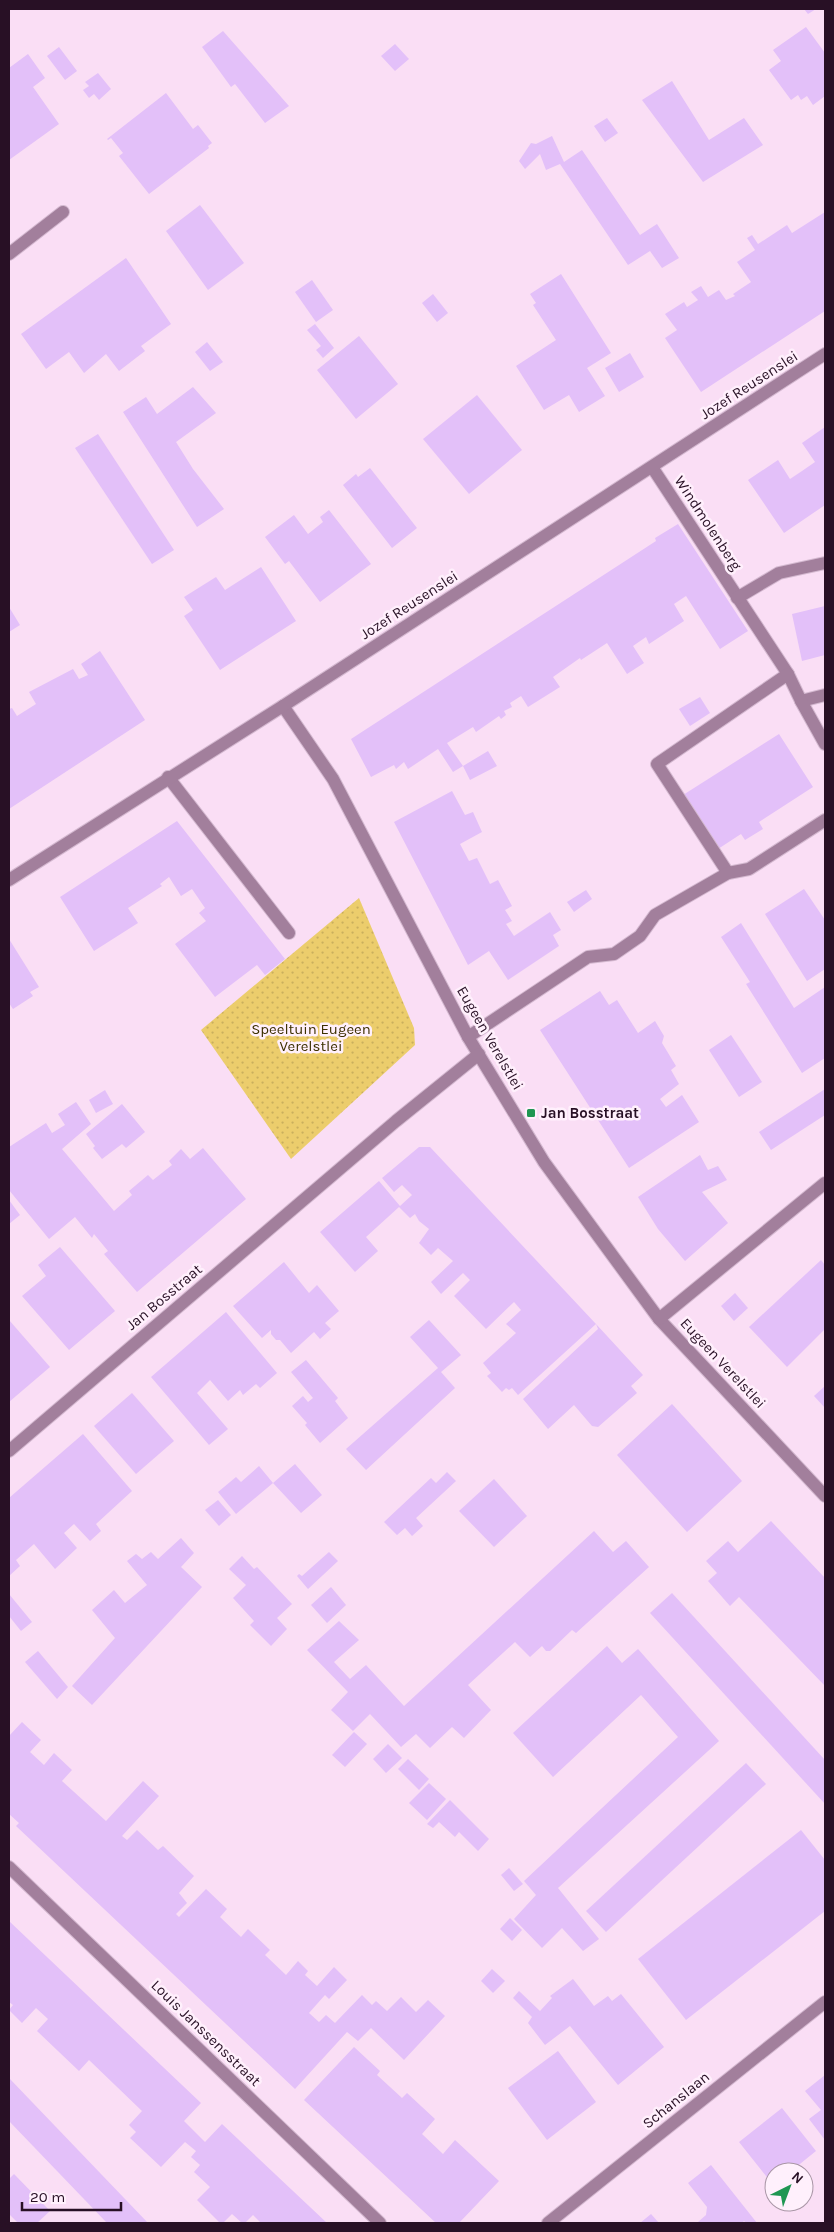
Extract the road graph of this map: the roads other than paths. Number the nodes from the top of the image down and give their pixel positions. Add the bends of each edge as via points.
1 (63, 212) dead end
2 (9, 254) edge
3 (825, 354) edge
4 (652, 467) junction
5 (825, 563) edge
6 (737, 598) junction
7 (790, 677) junction
8 (825, 695) edge
9 (801, 701) junction
10 (283, 706) junction
11 (825, 744) edge
12 (168, 777) junction
13 (825, 820) edge
14 (728, 873) junction
15 (9, 880) edge
16 (289, 933) dead end
17 (468, 1037) junction
18 (479, 1054) junction
19 (825, 1183) edge
20 (660, 1319) junction
21 (9, 1450) edge
22 (825, 1496) edge
23 (9, 1867) edge
24 (825, 2002) edge
25 (380, 2223) edge
26 (548, 2223) edge

1 - 2 street
3 - 4 street, Jozef Reusenslei
4 - 6 street, Windmolenberg
4 - 10 street, Jozef Reusenslei
5 - 6 street via 779,573
6 - 7 street, Windmolenberg
7 - 9 street, Windmolenberg
7 - 14 street via 656,764
8 - 9 street
9 - 11 street, Windmolenberg
10 - 12 street, Jozef Reusenslei
10 - 17 street, Eugeen Verelstlei via 333,779
12 - 15 street, Jozef Reusenslei
12 - 16 street
13 - 14 street via 749,869
14 - 17 street via 655,915 640,936 614,954 588,957
17 - 18 street, Eugeen Verelstlei
18 - 20 street, Eugeen Verelstlei via 544,1162
18 - 21 street, Jan Bosstraat
19 - 20 street
20 - 22 street, Eugeen Verelstlei
23 - 25 street, Louis Janssensstraat
24 - 26 street, Schanslaan

